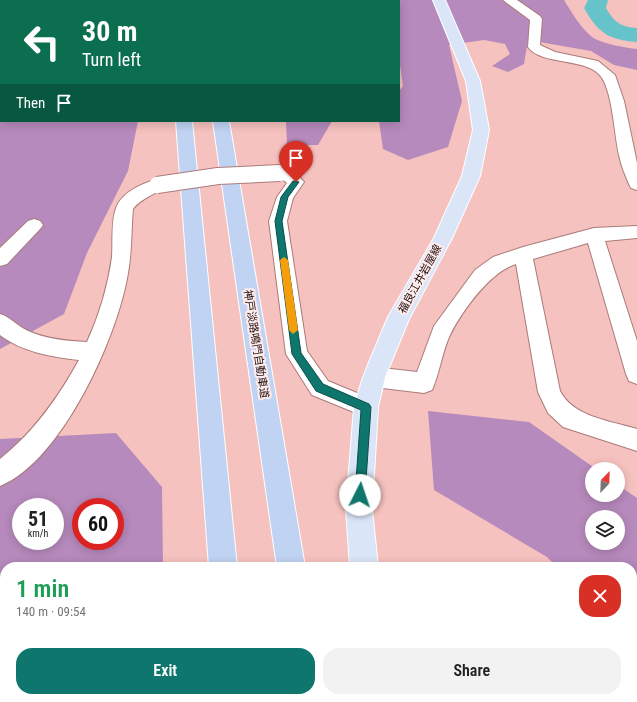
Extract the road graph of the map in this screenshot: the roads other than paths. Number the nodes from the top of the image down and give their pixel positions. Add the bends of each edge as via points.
1 (439, 0) edge
2 (509, 0) edge
3 (184, 122) edge
4 (221, 122) edge
5 (637, 184) edge
6 (34, 226) dead end
7 (637, 232) edge
8 (594, 235) junction
9 (523, 254) junction
10 (0, 259) edge
11 (0, 322) edge
12 (93, 352) junction
13 (637, 374) edge
14 (374, 377) junction
15 (366, 407) junction
16 (637, 440) edge
17 (0, 474) edge
18 (223, 562) edge
19 (290, 562) edge
20 (364, 562) edge

1 - 14 main road, 福良江井岩屋線 via 473,81 481,130 471,176 443,238 399,317
2 - 5 street via 536,19 534,48 551,55 593,64 608,75 617,101 627,157
3 - 18 highway
4 - 19 highway, 神戸淡路鳴門自動車道
6 - 10 street
7 - 8 street
8 - 9 street
8 - 13 street
9 - 14 street via 500,262 482,275 466,295 442,332 424,383
9 - 16 street via 549,392 556,406 571,419
11 - 12 street via 33,342 61,350
12 - 15 street, bridge via 117,282 124,209 129,200 157,185 218,175 280,173 288,175 296,182 285,197 278,221 297,354 320,388
12 - 17 street via 69,399 48,430 19,462
14 - 15 main road, 福良江井岩屋線
15 - 20 main road, 福良江井岩屋線 via 359,509

